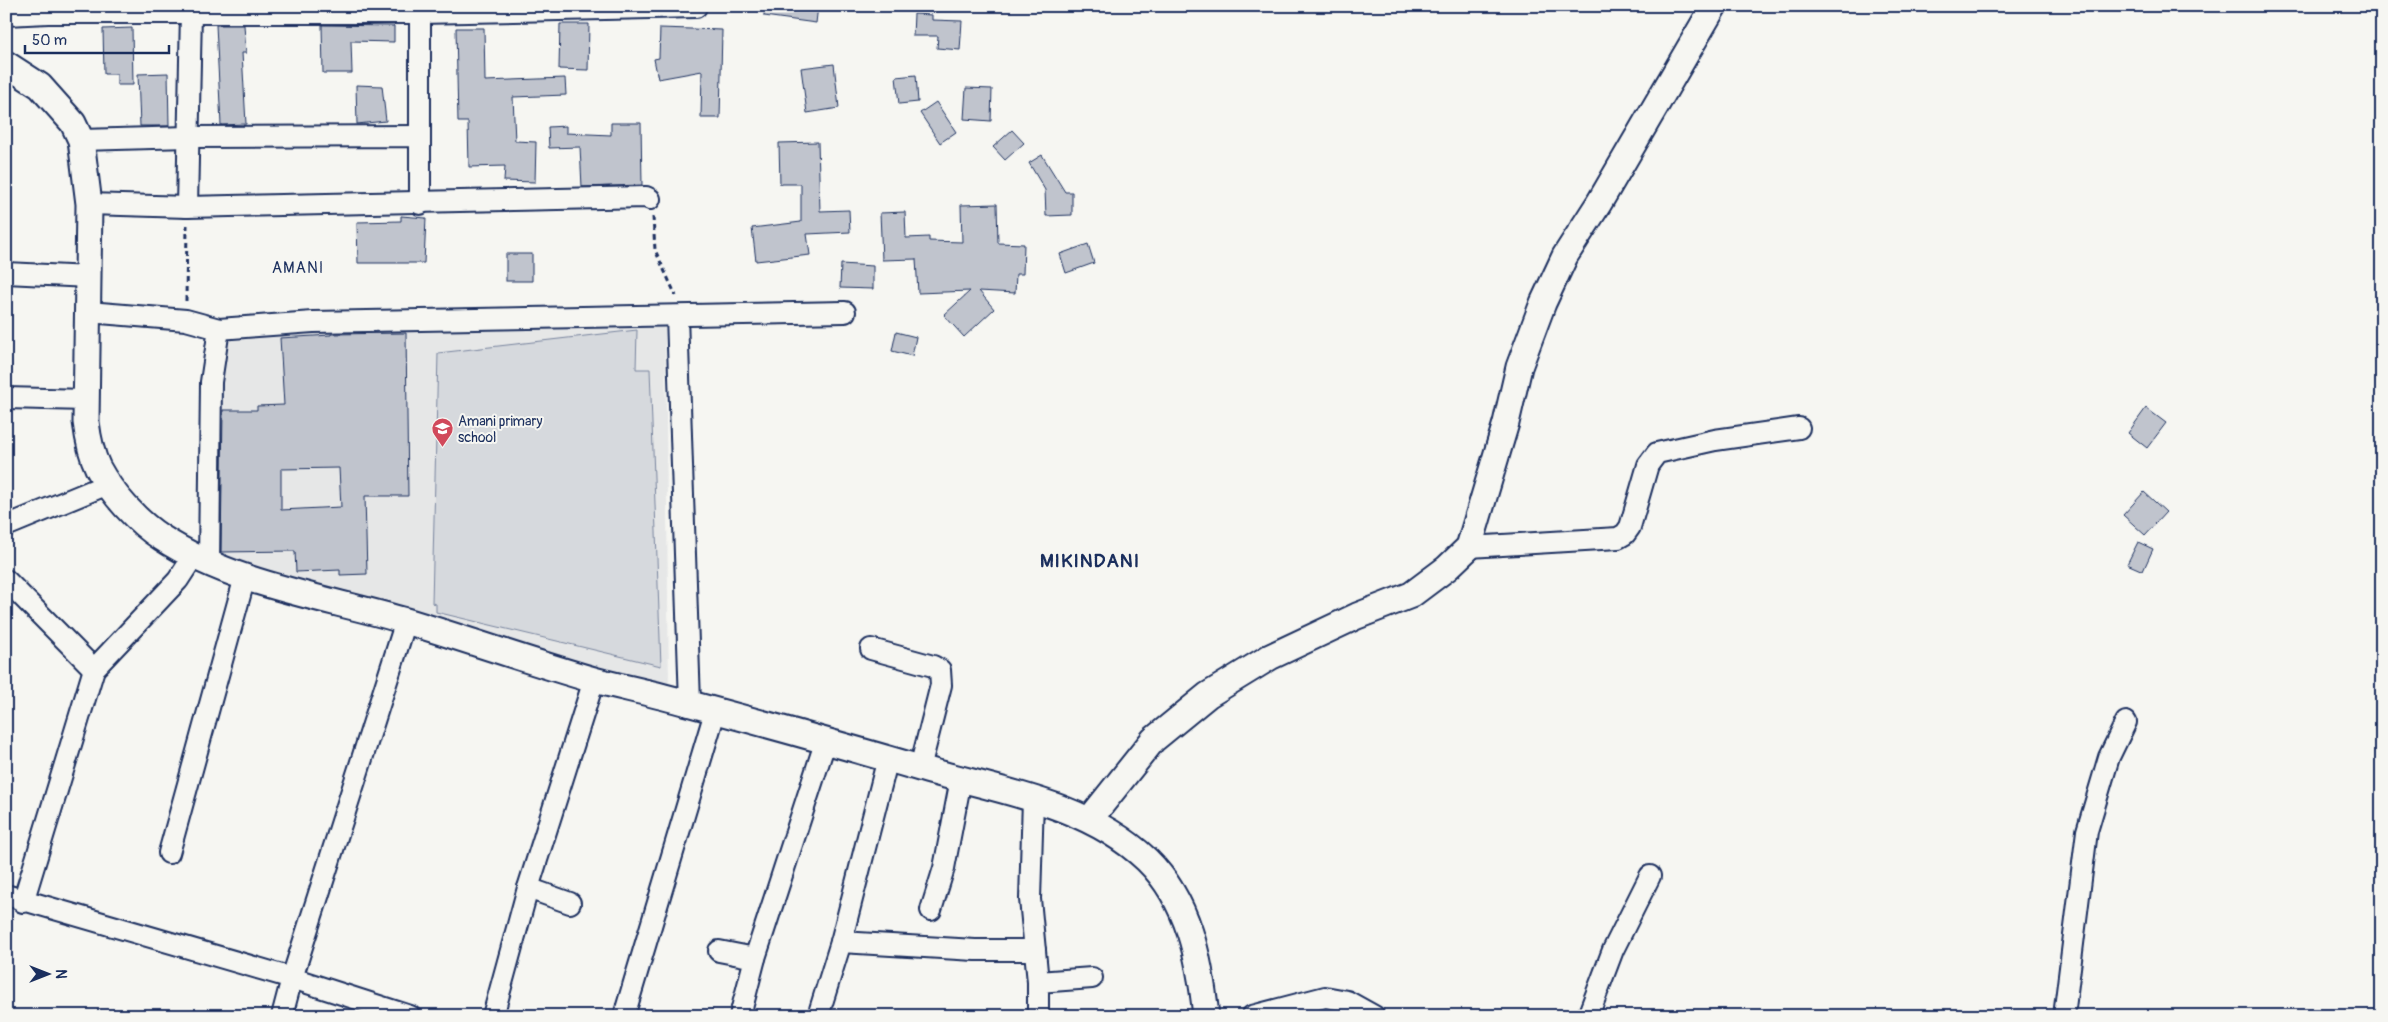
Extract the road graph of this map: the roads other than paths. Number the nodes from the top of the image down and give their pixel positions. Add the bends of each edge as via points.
1 (1714, 6) edge
2 (696, 7) edge
3 (420, 9) edge
4 (126, 10) edge
5 (191, 12) junction
6 (6, 15) edge
7 (6, 64) edge
8 (420, 136) junction
9 (188, 137) junction
10 (81, 140) junction
11 (650, 199) road end
12 (89, 204) junction
13 (420, 204) junction
14 (187, 207) junction
15 (6, 273) edge
16 (89, 277) junction
17 (88, 312) junction
18 (845, 312) dead end
19 (677, 316) junction
20 (219, 329) junction
21 (6, 398) edge
22 (86, 400) junction
23 (1799, 428) dead end
24 (108, 484) junction
25 (6, 526) edge
26 (1469, 547) junction
27 (201, 561) junction
28 (245, 577) junction
29 (6, 580) edge
30 (406, 621) junction
31 (871, 649) dead end
32 (94, 669) junction
33 (594, 680) junction
34 (690, 703) junction
35 (715, 712) junction
36 (2126, 722) dead end
37 (826, 740) junction
38 (888, 758) junction
39 (920, 768) junction
40 (961, 779) junction
41 (1034, 800) junction
42 (1090, 819) junction
43 (169, 853) dead end
44 (1650, 876) dead end
45 (528, 888) junction
46 (15, 898) edge
47 (570, 903) dead end
48 (932, 910) dead end
49 (842, 942) junction
50 (1035, 950) junction
51 (719, 951) dead end
52 (755, 958) junction
53 (292, 978) junction
54 (1092, 978) dead end
55 (1038, 982) junction
56 (282, 1016) edge
57 (410, 1016) edge
58 (493, 1016) edge
59 (624, 1016) edge
60 (740, 1016) edge
61 (818, 1016) edge
62 (1038, 1016) edge
63 (1206, 1016) edge
64 (1252, 1016) edge
65 (1374, 1016) edge
66 (1588, 1016) edge
67 (2064, 1016) edge

1 - 26 street via 1565,256 1543,303 1519,367
2 - 3 street
3 - 5 street
3 - 8 street
4 - 5 street
4 - 6 street
5 - 9 street
7 - 10 street via 40,86 73,123
8 - 9 street
8 - 13 street
9 - 10 street
9 - 14 street
10 - 12 street
11 - 13 street
12 - 14 street
12 - 16 street
13 - 14 street
15 - 16 street
16 - 17 street
17 - 20 street via 186,320
17 - 22 street
18 - 19 street
19 - 20 street via 313,322
19 - 34 street
20 - 27 street via 211,382
21 - 22 street
22 - 24 street via 90,444 97,466
23 - 26 street via 1715,440 1657,453 1648,465 1630,527 1618,538
24 - 25 street
24 - 27 street via 130,511 158,536
26 - 42 street via 1410,595 1270,657 1208,696 1153,740
27 - 28 street
27 - 32 street via 178,580
28 - 30 street
28 - 43 street
29 - 32 street
30 - 33 street
30 - 53 street
31 - 39 street via 940,670 941,685
32 - 46 street
33 - 34 street
33 - 45 street
34 - 35 street
35 - 37 street
35 - 59 street
36 - 67 street via 2109,757 2087,831
37 - 38 street
37 - 52 street
38 - 39 street
38 - 49 street
39 - 40 street
40 - 41 street
40 - 48 street via 944,868
41 - 42 street
41 - 50 street via 1030,899
42 - 63 street via 1122,839 1149,862 1174,893 1191,932 1202,974
44 - 66 street via 1613,950
45 - 47 street
45 - 58 street
46 - 53 street
49 - 50 street
49 - 61 street
50 - 55 street
51 - 52 street
52 - 60 street
53 - 56 street
53 - 57 street
54 - 55 street
55 - 62 street
64 - 65 street via 1325,997 1346,1001

